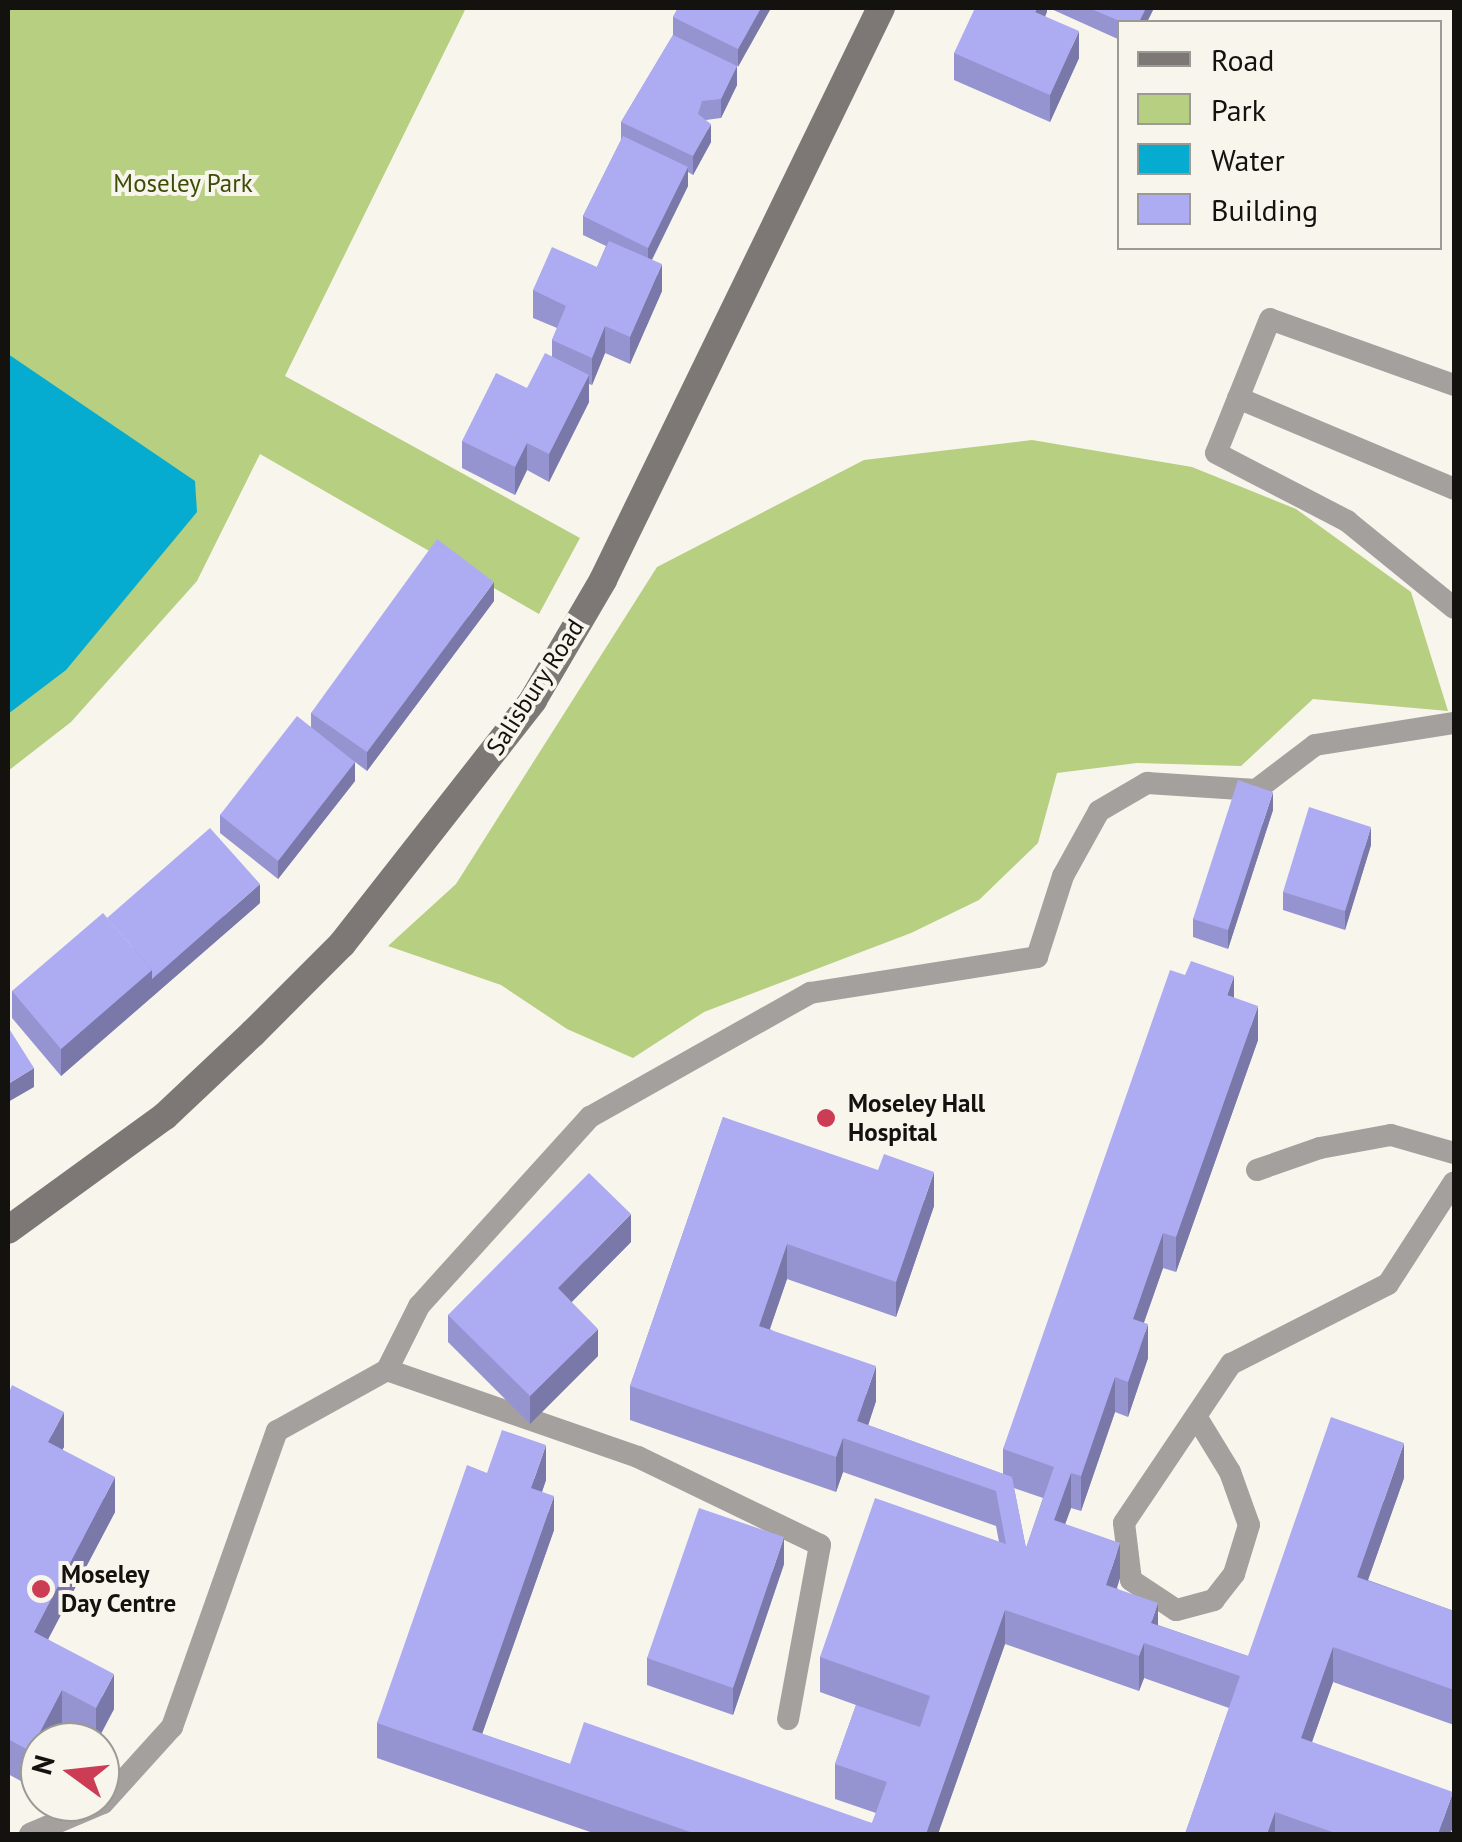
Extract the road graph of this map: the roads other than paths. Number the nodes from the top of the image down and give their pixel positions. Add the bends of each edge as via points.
1 (881, 8) edge
2 (1454, 385) edge
3 (1238, 398) junction
4 (1454, 489) edge
5 (1454, 608) edge
6 (1454, 723) edge
7 (1454, 1153) edge
8 (1257, 1170) dead end
9 (1454, 1182) edge
10 (8, 1230) edge
11 (387, 1370) junction
12 (1197, 1418) junction
13 (788, 1719) dead end
14 (30, 1834) edge

1 - 10 main road, Salisbury Road via 603,580 533,700 366,915 266,1020 165,1116
2 - 3 lane via 1270,319
3 - 4 lane
3 - 5 lane via 1216,454 1347,522
6 - 11 lane via 1316,745 1256,790 1146,783 1098,811 1063,876 1037,957 810,993 590,1117 418,1306
7 - 8 lane via 1391,1135 1320,1148
9 - 12 lane via 1388,1284 1232,1364
11 - 13 lane via 638,1457 820,1544
11 - 14 lane via 276,1430 172,1727 104,1803
12 - 12 lane via 1124,1523 1131,1580 1176,1610 1214,1600 1234,1574 1249,1526 1230,1472

